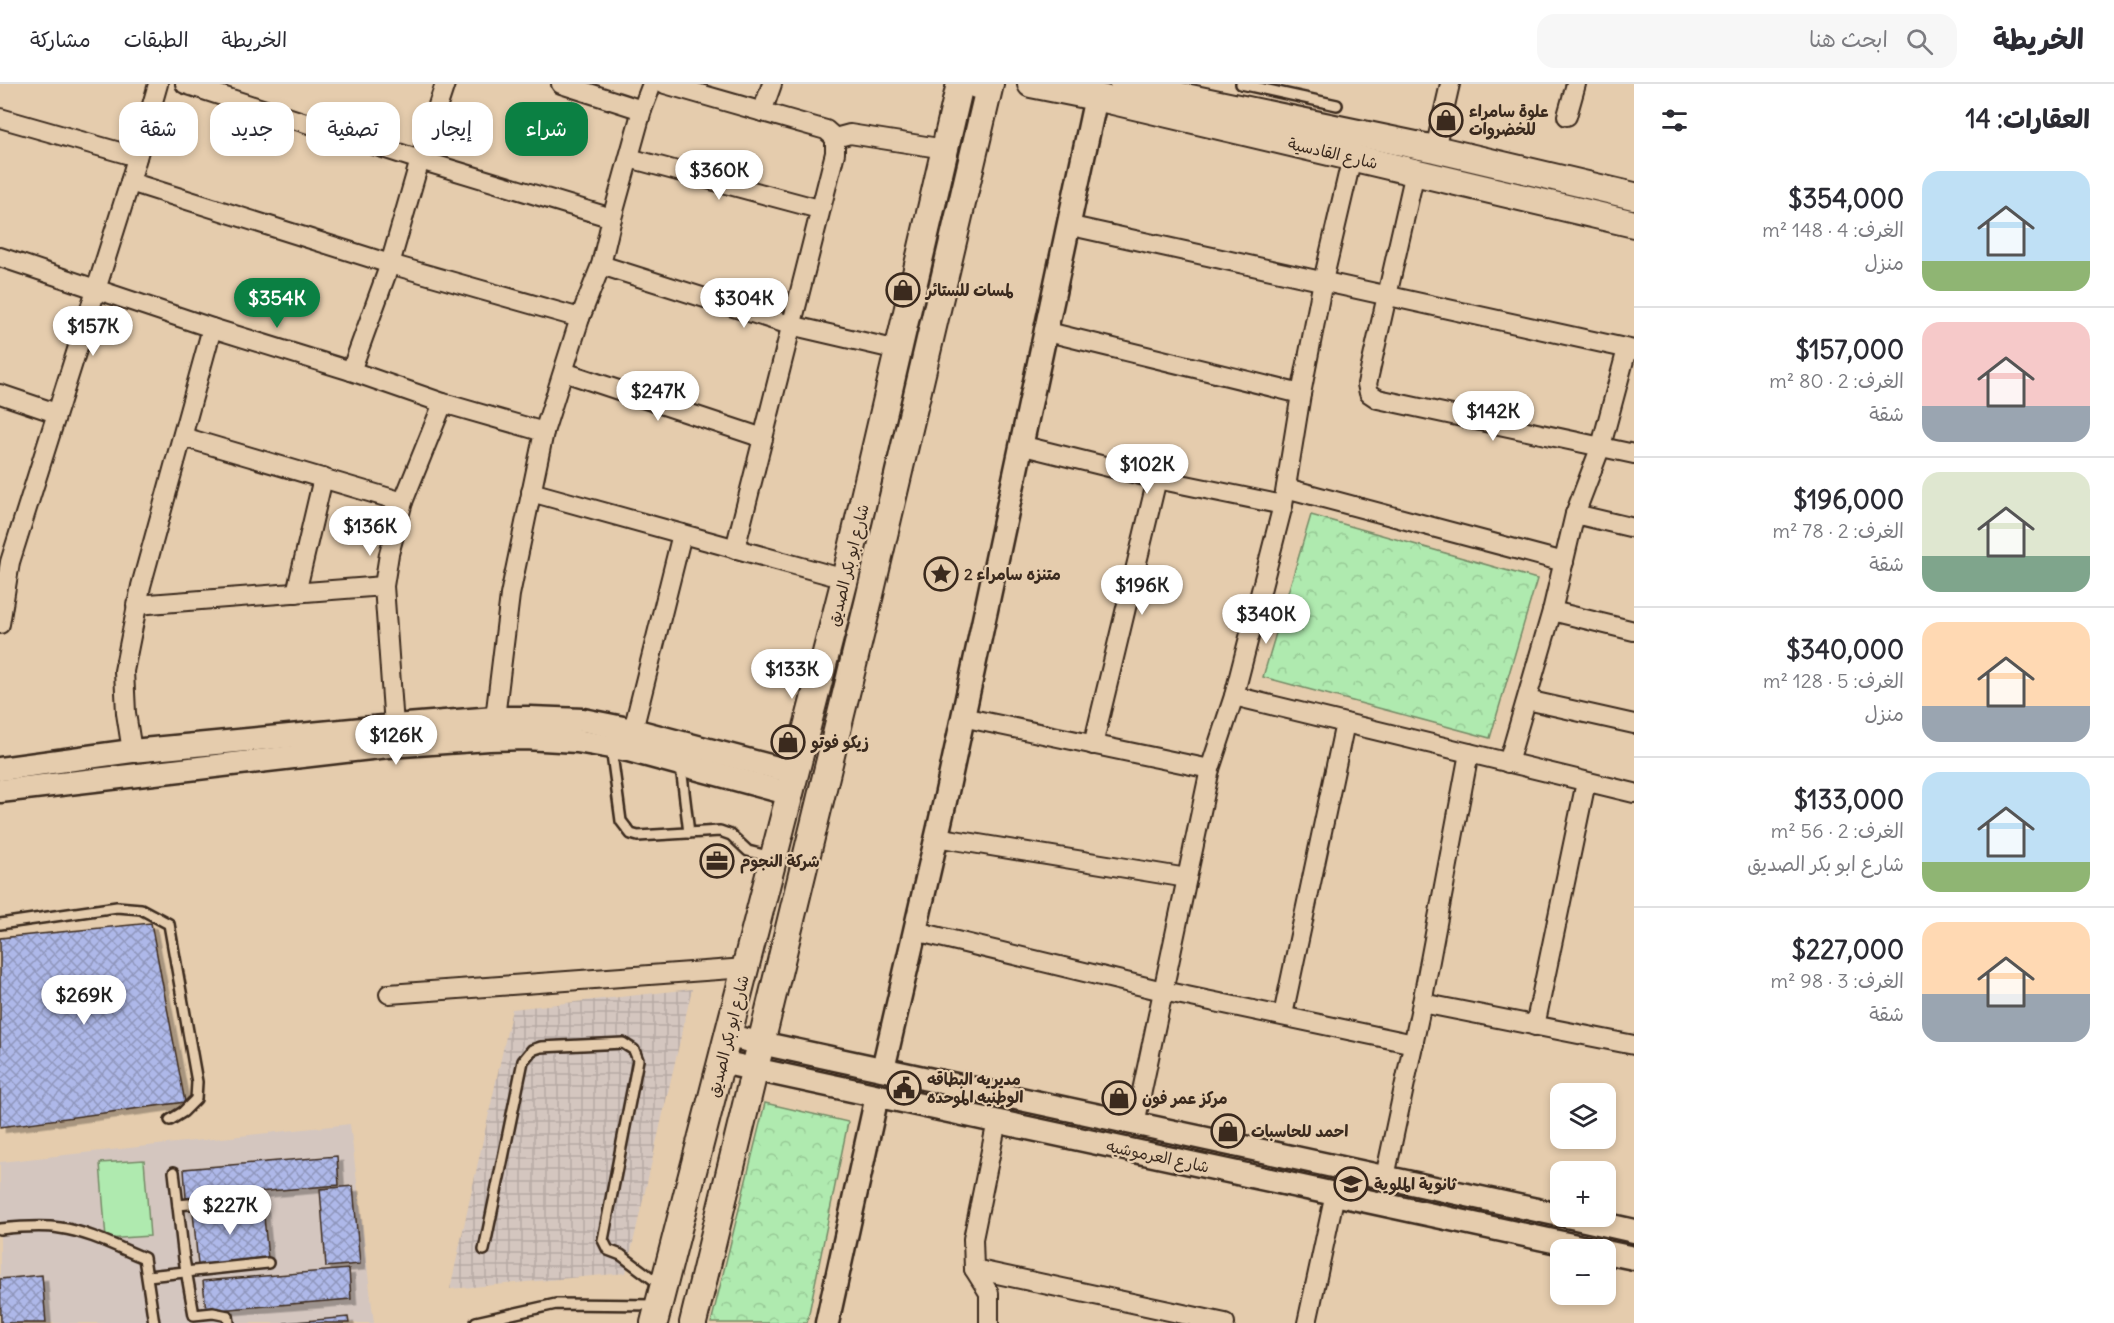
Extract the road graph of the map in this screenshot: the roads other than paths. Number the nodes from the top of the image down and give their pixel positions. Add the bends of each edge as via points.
1 (158, 84) edge
2 (185, 84) edge
3 (445, 84) edge
4 (561, 84) edge
5 (652, 84) edge
6 (665, 84) edge
7 (772, 84) edge
8 (960, 84) edge
9 (990, 84) edge
10 (1031, 84) edge
11 (1123, 84) edge
12 (1241, 84) edge
13 (1450, 84) edge
14 (1576, 84) edge
15 (1096, 97) junction
16 (1337, 105) dead end
17 (642, 110) junction
18 (762, 112) junction
19 (1567, 116) dead end
20 (0, 118) edge
21 (835, 138) junction
22 (945, 149) junction
23 (1435, 149) junction
24 (137, 157) junction
25 (1352, 157) junction
26 (628, 158) junction
27 (420, 160) junction
28 (1415, 172) junction
29 (130, 182) junction
30 (1634, 196) edge
31 (819, 209) junction
32 (612, 218) junction
33 (1634, 224) edge
34 (1068, 225) junction
35 (0, 257) edge
36 (390, 264) junction
37 (601, 265) junction
38 (1323, 281) junction
39 (96, 288) junction
40 (1387, 295) junction
41 (580, 318) junction
42 (790, 325) junction
43 (212, 328) junction
44 (1044, 331) junction
45 (1631, 349) edge
46 (898, 350) junction
47 (351, 371) junction
48 (564, 372) junction
49 (0, 394) edge
50 (1301, 394) junction
51 (443, 402) junction
52 (56, 413) junction
53 (544, 432) junction
54 (183, 437) junction
55 (763, 438) junction
56 (1020, 444) junction
57 (1601, 446) junction
58 (1634, 454) edge
59 (323, 478) junction
60 (1157, 479) junction
61 (531, 492) junction
62 (1285, 496) junction
63 (403, 502) junction
64 (1575, 514) junction
65 (1634, 528) edge
66 (682, 534) junction
67 (735, 549) junction
68 (5, 561) edge
69 (1564, 562) junction
70 (845, 579) junction
71 (384, 586) junction
72 (296, 593) junction
73 (136, 605) junction
74 (1552, 611) junction
75 (0, 624) edge
76 (1634, 631) edge
77 (1234, 696) junction
78 (1527, 700) junction
79 (962, 717) junction
80 (495, 718) junction
81 (1345, 723) junction
82 (1634, 724) edge
83 (394, 726) junction
84 (633, 730) junction
85 (1093, 745) junction
86 (611, 747) junction
87 (132, 751) junction
88 (1469, 753) junction
89 (1508, 763) junction
90 (681, 765) junction
91 (0, 769) edge
92 (1210, 769) junction
93 (1586, 782) junction
94 (793, 783) junction
95 (0, 791) edge
96 (1634, 793) edge
97 (689, 833) junction
98 (936, 837) junction
99 (774, 857) junction
100 (1187, 878) junction
101 (0, 924) edge
102 (915, 931) junction
103 (746, 968) junction
104 (1163, 991) junction
105 (389, 994) dead end
106 (1422, 1003) junction
107 (1282, 1015) junction
108 (1535, 1026) junction
109 (728, 1036) junction
110 (761, 1043) junction
111 (1413, 1044) junction
112 (1634, 1045) edge
113 (721, 1062) junction
114 (755, 1070) junction
115 (882, 1070) junction
116 (877, 1096) junction
117 (170, 1120) dead end
118 (997, 1121) junction
119 (1135, 1124) junction
120 (1296, 1158) junction
121 (174, 1172) dead end
122 (1385, 1177) junction
123 (1289, 1184) junction
124 (1335, 1194) junction
125 (253, 1198) dead end
126 (178, 1205) junction
127 (1550, 1213) edge
128 (1616, 1227) edge
129 (0, 1229) edge
130 (1634, 1231) edge
131 (1550, 1240) edge
132 (484, 1250) dead end
133 (1616, 1254) edge
134 (1634, 1258) edge
135 (268, 1263) dead end
136 (974, 1269) junction
137 (186, 1271) junction
138 (148, 1276) junction
139 (658, 1305) edge
140 (476, 1322) edge
141 (154, 1323) edge
142 (229, 1323) edge
143 (693, 1323) edge
144 (827, 1323) edge
145 (989, 1323) edge
146 (1225, 1323) edge
147 (1307, 1323) edge

1 - 24 street
2 - 27 street
3 - 27 street
4 - 17 street
5 - 17 street
6 - 18 street
7 - 18 street
8 - 22 main road, شارع ابو بكر الصديق
9 - 110 main road, شارع ابو بكر الصديق
10 - 15 main road, شارع القادسية
11 - 23 main road, شارع القادسية
12 - 16 lane
13 - 23 street
14 - 19 street
15 - 25 main road, شارع القادسية
15 - 34 street
17 - 26 street
18 - 21 street via 826,130
20 - 24 street
21 - 22 street via 850,134
21 - 31 street via 835,153
22 - 46 main road, شارع ابو بكر الصديق
23 - 30 main road, شارع القادسية
24 - 29 street
25 - 28 main road, شارع القادسية
25 - 38 street
26 - 31 street
26 - 32 street
27 - 32 street
27 - 36 street
28 - 33 main road, شارع القادسية
28 - 40 street
29 - 36 street
29 - 39 street
31 - 42 street
32 - 37 street
34 - 38 street
34 - 44 street
35 - 39 street
36 - 41 street
36 - 47 street
37 - 41 street
37 - 42 street
38 - 40 street
38 - 50 street
39 - 43 street
39 - 52 street
40 - 45 street
40 - 57 street via 1367,384 1369,393 1378,399
41 - 48 street
42 - 46 street
42 - 55 street
43 - 47 street
43 - 54 street
44 - 50 street
44 - 56 street
45 - 57 street
46 - 70 main road, شارع ابو بكر الصديق
47 - 51 street
48 - 53 street
48 - 55 street
49 - 52 street
50 - 62 street
51 - 53 street
51 - 63 street
52 - 68 street
53 - 61 street
54 - 59 street
54 - 73 street
55 - 67 street
56 - 60 street
56 - 79 street
57 - 58 street
57 - 64 street
59 - 63 street
59 - 72 street
60 - 62 street
60 - 85 street
61 - 66 street
61 - 80 street via 510,595
62 - 69 street
62 - 77 street
63 - 71 street
64 - 65 street
64 - 69 street
66 - 67 street
66 - 84 street
67 - 70 street
68 - 75 street
69 - 74 street
70 - 94 main road, شارع ابو بكر الصديق
71 - 72 street
71 - 83 street
72 - 73 street
73 - 87 street via 124,671
74 - 76 street
74 - 78 street
77 - 81 street
77 - 92 street
78 - 82 street
78 - 89 street
79 - 85 street
79 - 98 street
80 - 83 street
80 - 84 street via 582,720
81 - 88 street
81 - 107 street
83 - 87 street
84 - 94 street
85 - 92 street
86 - 90 street
86 - 95 street via 568,740 489,738
86 - 97 lane via 625,828 638,836
87 - 91 street
88 - 89 street
88 - 106 street
89 - 93 street
90 - 94 street
90 - 97 lane
92 - 100 street
93 - 96 street
93 - 108 street
94 - 99 main road, شارع ابو بكر الصديق
97 - 99 lane via 725,832 748,851
98 - 100 street
98 - 102 street
99 - 103 main road, شارع ابو بكر الصديق
100 - 104 street
101 - 117 lane via 117,907 141,909 169,924 197,1082 196,1099
102 - 104 street
102 - 115 street
103 - 105 street
103 - 109 main road, شارع ابو بكر الصديق
104 - 107 street
104 - 119 street
106 - 108 street
106 - 111 street
107 - 111 street
108 - 112 street
109 - 110 street, شارع العرموشيه
109 - 113 main road, شارع ابو بكر الصديق
110 - 114 main road, شارع ابو بكر الصديق
110 - 115 street, شارع العرموشيه
111 - 122 street
113 - 114 street, شارع العرموشيه
113 - 139 main road, شارع ابو بكر الصديق
114 - 116 street, شارع العرموشيه
114 - 143 main road, شارع ابو بكر الصديق
115 - 119 street, شارع العرموشيه
116 - 118 street, شارع العرموشيه
116 - 144 street
118 - 123 street, شارع العرموشيه
118 - 136 street via 973,1239
119 - 120 street, شارع العرموشيه
120 - 122 street, شارع العرموشيه
120 - 123 street
121 - 126 lane
122 - 127 street, شارع العرموشيه
123 - 124 street, شارع العرموشيه
124 - 131 street, شارع العرموشيه
124 - 147 street
125 - 126 lane
126 - 137 lane
128 - 130 street
129 - 138 lane via 61,1228 94,1237 144,1258
132 - 139 lane via 523,1061 532,1050 541,1047 623,1043 634,1050 638,1060 603,1240 608,1250 621,1255
133 - 134 street
135 - 137 lane
136 - 145 street via 989,1293
136 - 146 street
137 - 138 lane
137 - 142 lane via 194,1315 228,1316
138 - 141 lane
139 - 140 lane via 556,1304

